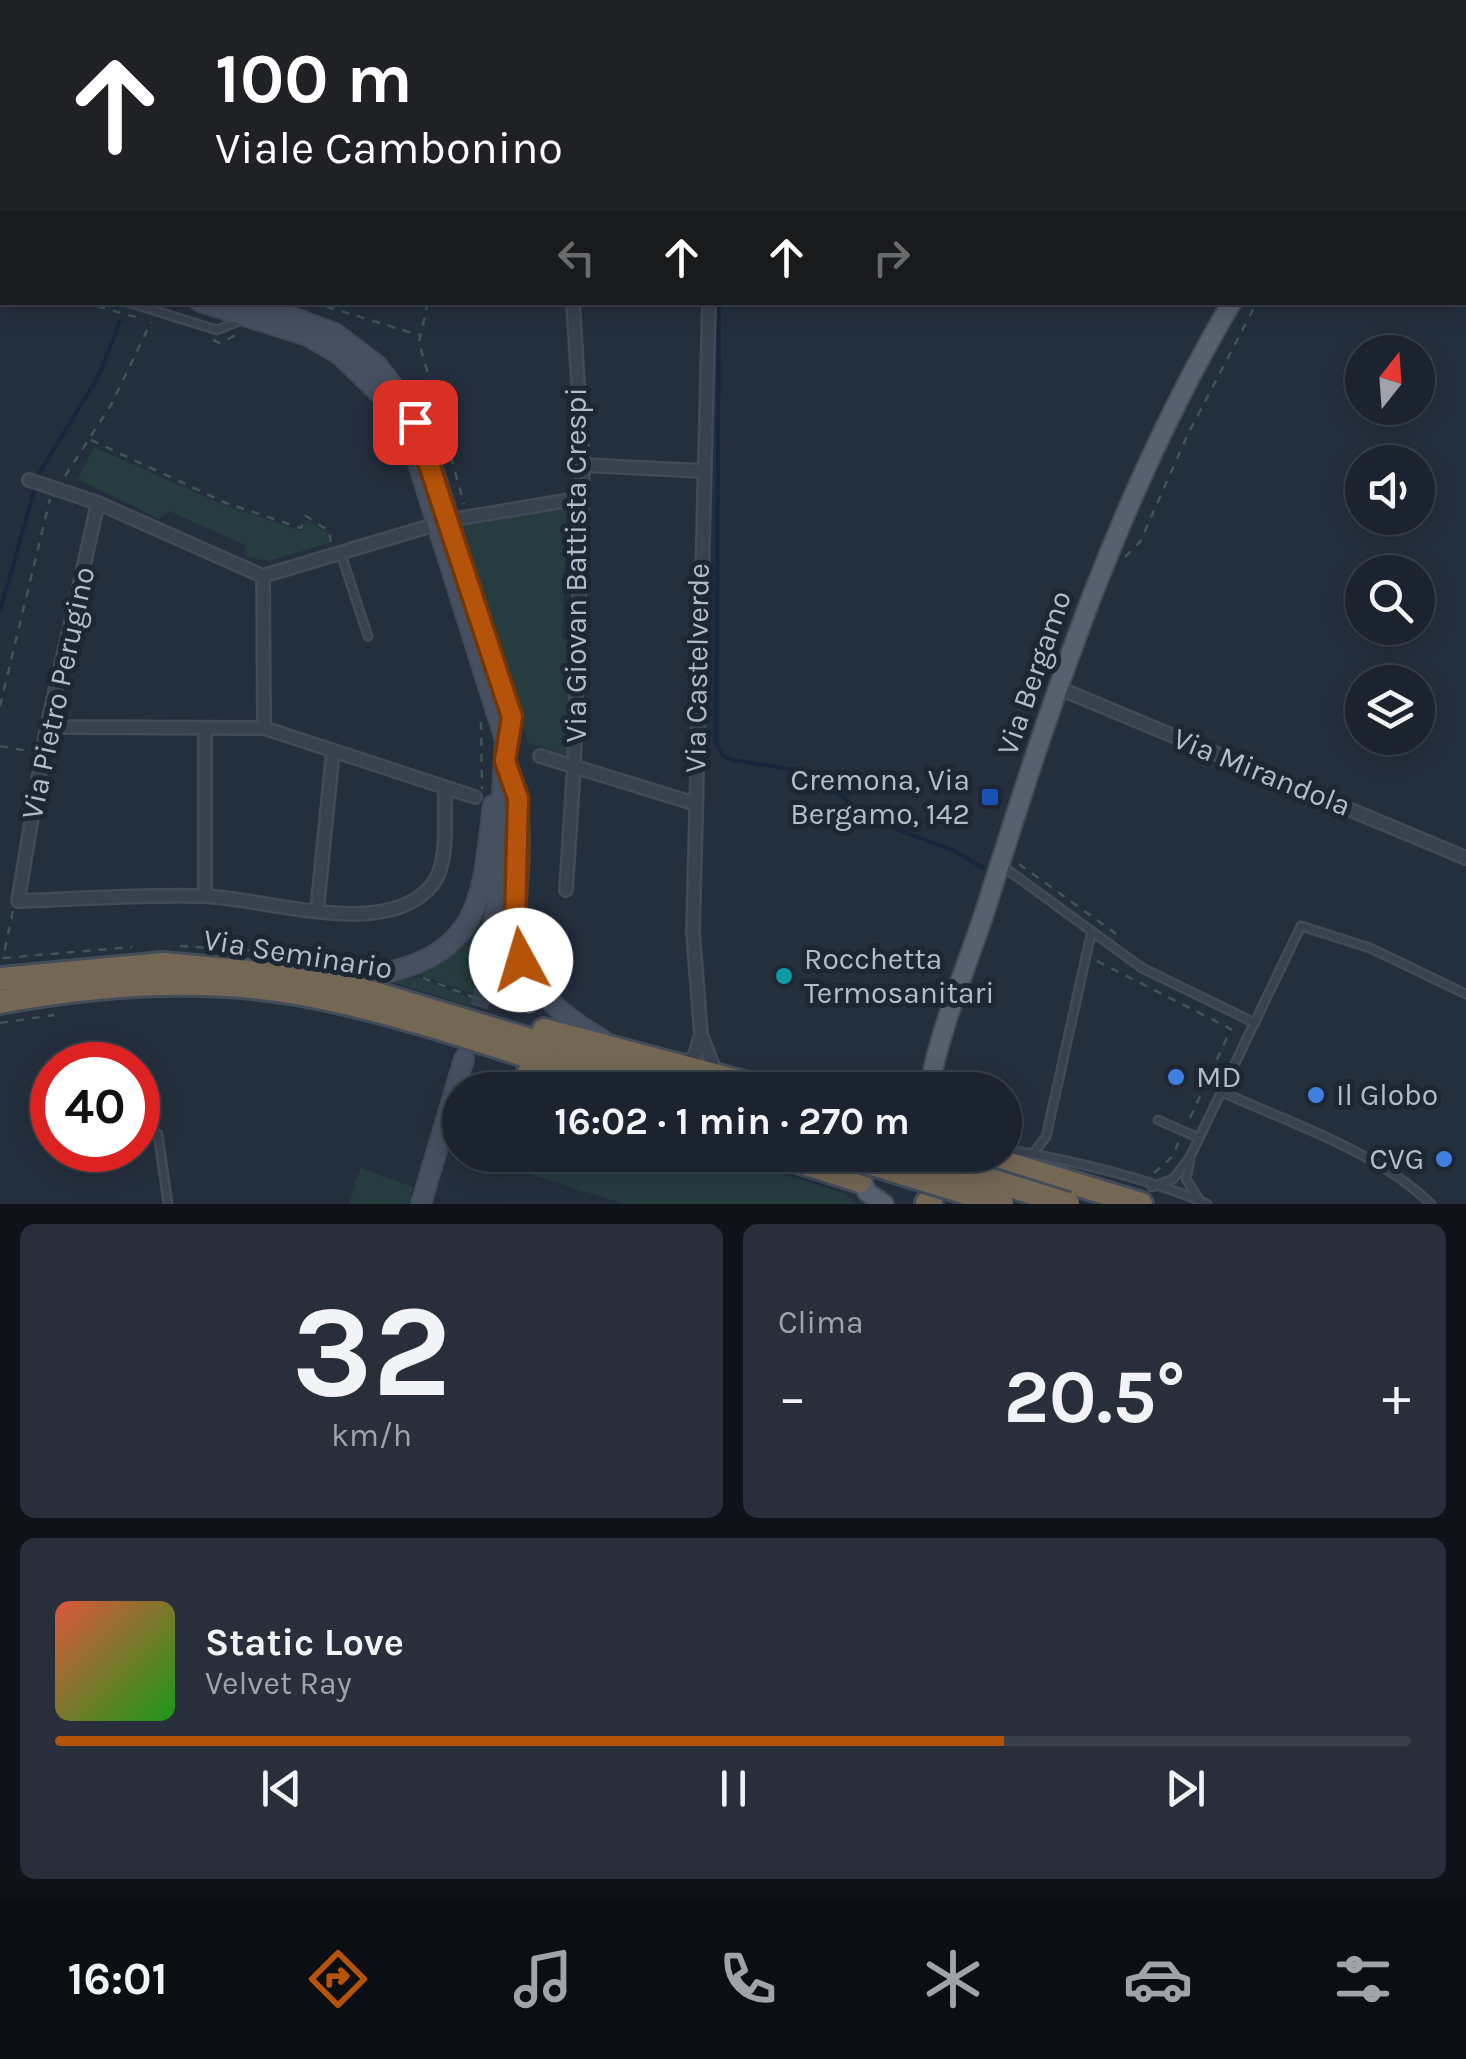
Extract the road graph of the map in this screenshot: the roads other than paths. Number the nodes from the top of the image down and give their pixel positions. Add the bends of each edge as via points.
1 (138, 305) edge
2 (213, 305) edge
3 (573, 305) edge
4 (709, 305) edge
5 (1230, 305) edge
6 (249, 313) edge
7 (583, 465) junction
8 (702, 471) junction
9 (29, 480) dead end
10 (582, 498) junction
11 (98, 503) junction
12 (452, 520) junction
13 (337, 554) junction
14 (263, 576) junction
15 (368, 636) dead end
16 (1056, 687) junction
17 (47, 727) junction
18 (205, 728) junction
19 (264, 728) junction
20 (333, 750) junction
21 (540, 756) dead end
22 (505, 761) junction
23 (574, 767) junction
24 (445, 788) junction
25 (478, 798) road end
26 (694, 803) junction
27 (1466, 858) edge
28 (1007, 861) junction
29 (566, 890) dead end
30 (205, 896) junction
31 (318, 911) junction
32 (1091, 933) junction
33 (1, 965) edge
34 (326, 982) junction
35 (480, 989) tunnel mouth
36 (1466, 994) edge
37 (0, 1005) edge
38 (438, 1022) junction
39 (1255, 1023) junction
40 (701, 1034) junction
41 (611, 1044) junction
42 (464, 1059) tunnel mouth
43 (685, 1064) junction
44 (575, 1072) edge
45 (713, 1072) edge
46 (716, 1072) edge
47 (934, 1072) edge
48 (1222, 1092) junction
49 (1158, 1120) dead end
50 (1199, 1138) junction
51 (160, 1148) edge
52 (1022, 1151) edge
53 (1034, 1152) junction
54 (1190, 1157) junction
55 (1022, 1168) edge
56 (835, 1172) edge
57 (859, 1172) edge
58 (898, 1172) edge
59 (948, 1172) edge
60 (965, 1172) edge
61 (1043, 1175) junction
62 (860, 1181) junction
63 (1146, 1196) edge
64 (879, 1203) edge
65 (1205, 1203) edge
66 (168, 1204) edge
67 (421, 1204) edge
68 (928, 1204) edge
69 (1002, 1204) edge
70 (1035, 1204) edge
71 (1068, 1204) edge
72 (1432, 1204) edge

1 - 6 lane via 217,330
2 - 6 street
3 - 7 street, Via Giovan Battista Crespi
4 - 8 street, Via Castelverde
5 - 16 main road, Via Bergamo via 1133,493
6 - 12 street via 315,322 376,366 415,422
7 - 8 street
7 - 10 street, Via Giovan Battista Crespi
8 - 26 street, Via Castelverde
9 - 11 street
10 - 12 street
10 - 23 street, Via Giovan Battista Crespi
11 - 14 street
11 - 17 street, Via Pietro Perugino
12 - 13 street
12 - 22 street via 512,717
13 - 14 street
13 - 15 lane
14 - 19 street
16 - 27 street, Via Mirandola
16 - 28 main road, Via Bergamo
17 - 18 street
17 - 30 street, Via Pietro Perugino via 18,901
18 - 19 street
18 - 30 street
19 - 20 street
20 - 24 street
20 - 31 street
21 - 23 street
22 - 34 street via 483,883 474,914 454,941 412,966
22 - 35 street via 496,907
22 - 41 street via 520,826 516,940 530,979 562,1015
23 - 26 street
23 - 29 street, Via Giovan Battista Crespi
24 - 25 street
24 - 31 street, Via Pietro Perugino via 442,856 432,885 383,912
26 - 40 street, Via Castelverde
28 - 32 lane
28 - 47 main road, Via Bergamo
30 - 31 street, Via Pietro Perugino
32 - 39 lane via 1142,968
32 - 53 lane via 1046,1137
33 - 34 highway, Via Seminario via 163,964
34 - 38 highway, Via Seminario
36 - 39 lane via 1370,948 1301,926
37 - 38 highway, Via Seminario via 133,984 254,988
38 - 41 highway
38 - 44 highway
38 - 44 highway, Via Seminario
39 - 48 lane
40 - 43 street via 695,1056
40 - 46 street, Via Castelverde
41 - 43 highway
42 - 67 street
43 - 45 highway
48 - 50 lane
48 - 72 lane via 1369,1159
49 - 50 lane
50 - 54 lane
51 - 66 lane
52 - 53 lane
53 - 63 lane
54 - 63 lane via 1173,1179
54 - 65 lane via 1186,1180
55 - 61 highway
56 - 62 highway
57 - 62 main road
58 - 69 highway, bridge
59 - 68 main road
60 - 71 highway, bridge
61 - 63 highway
61 - 70 street
62 - 64 main road
63 - 65 lane

